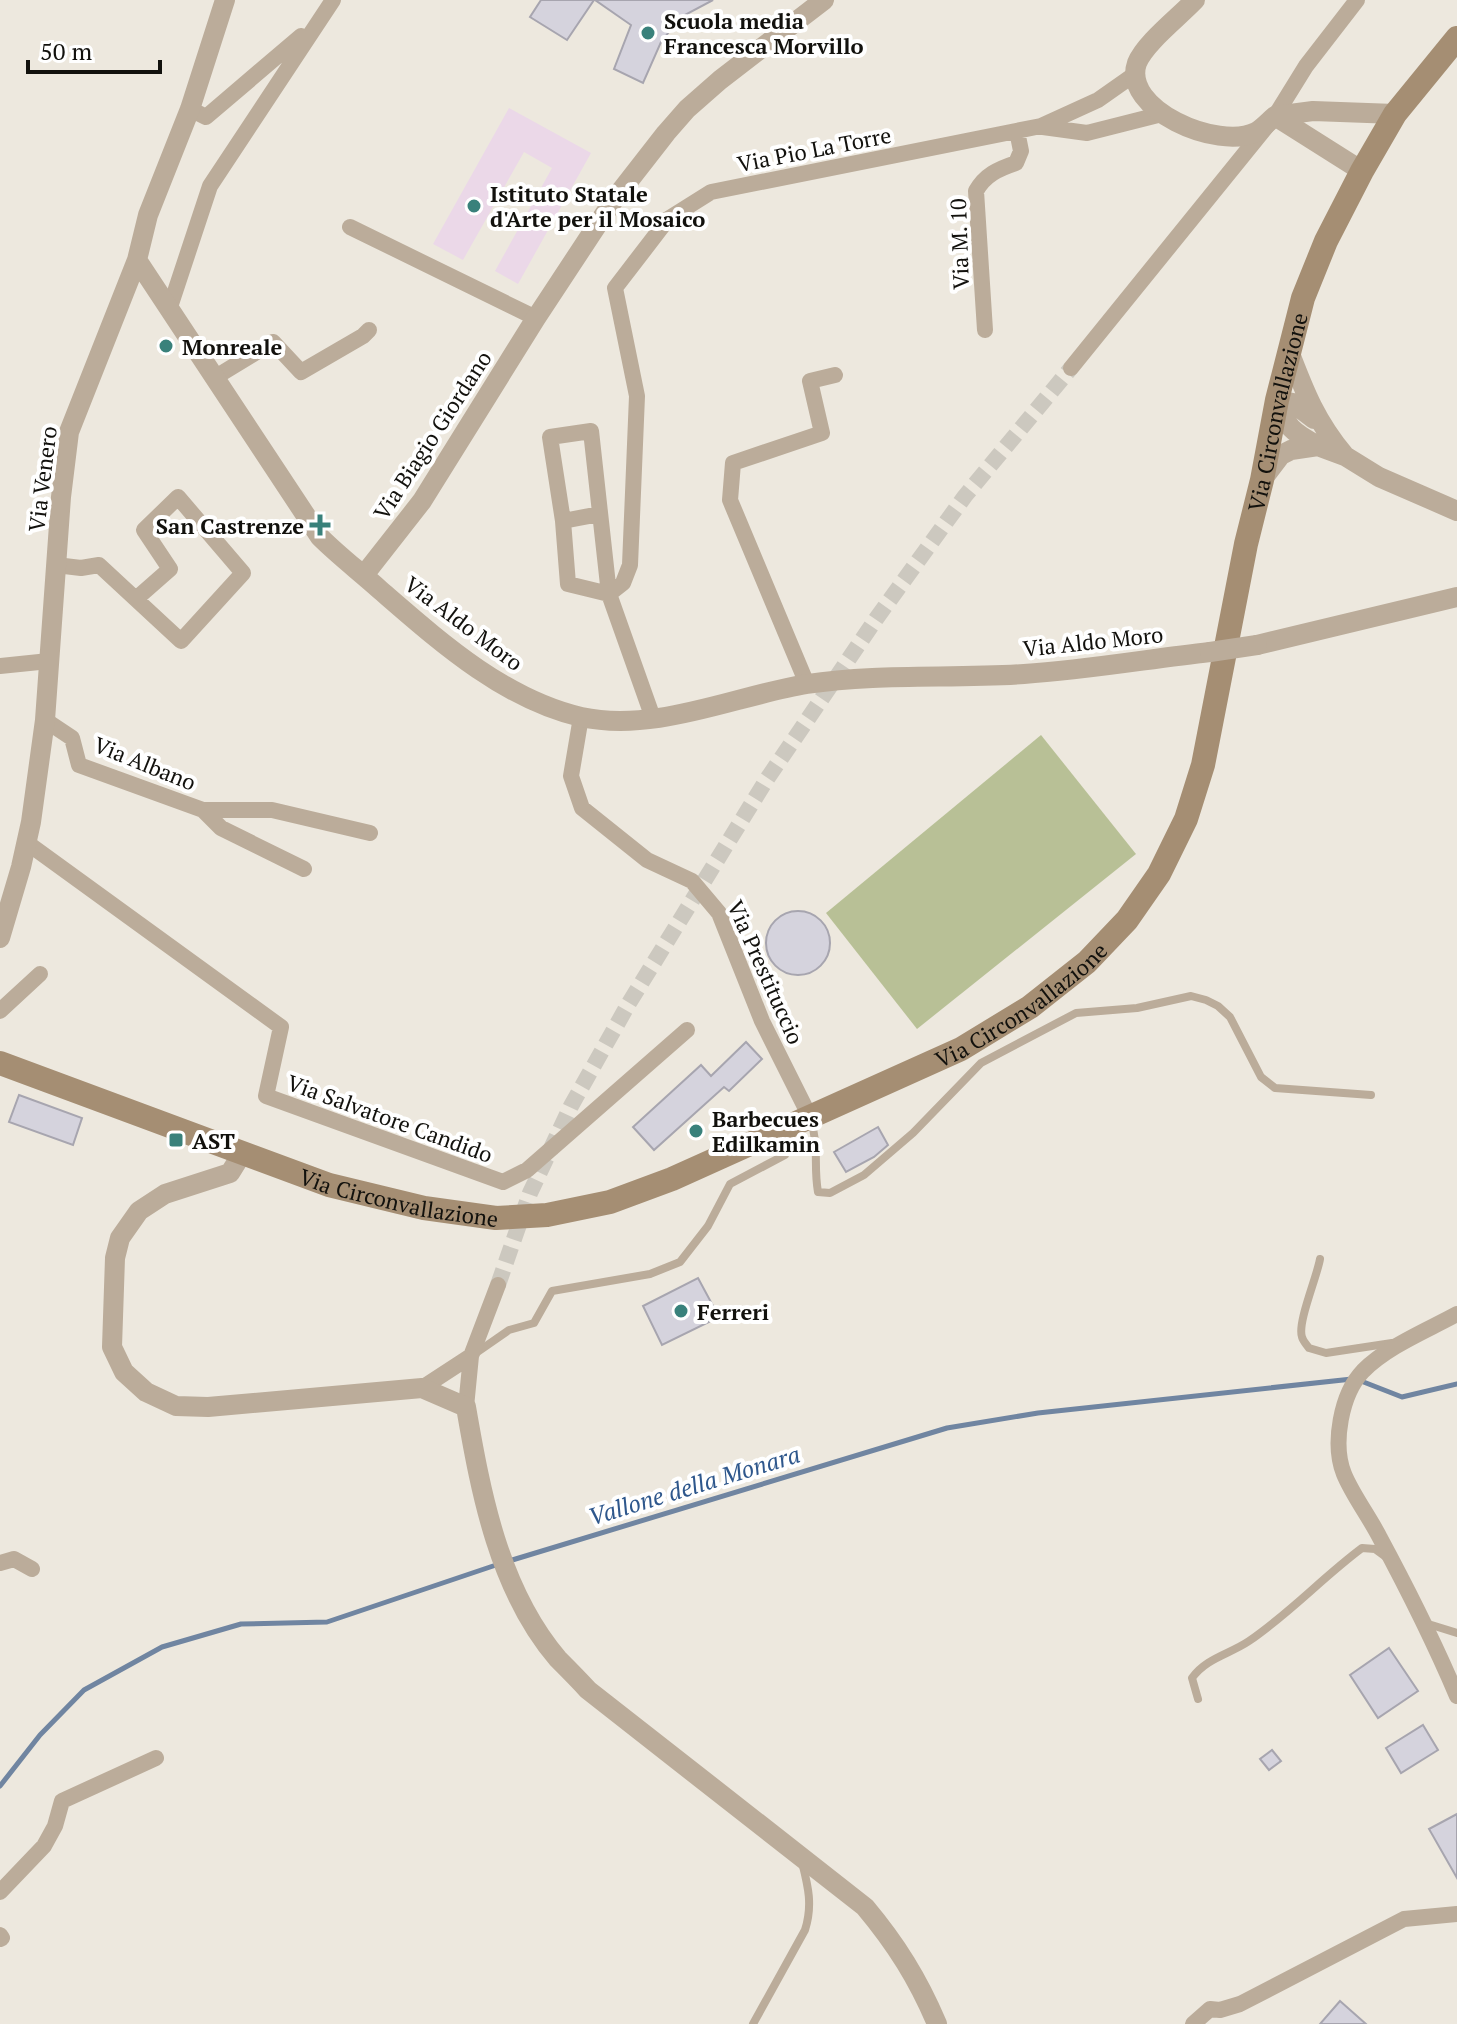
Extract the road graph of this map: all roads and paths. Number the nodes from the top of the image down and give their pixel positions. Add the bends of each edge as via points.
1 (225, 0) edge
2 (333, 0) edge
3 (1195, 0) edge
4 (1357, 0) edge
5 (814, 3) edge
6 (315, 24) junction
7 (1457, 38) edge
8 (1135, 74) junction
9 (190, 109) junction
10 (1162, 114) junction
11 (1395, 114) junction
12 (1275, 116) junction
13 (1041, 126) junction
14 (1017, 131) junction
15 (1362, 171) junction
16 (350, 227) dead end
17 (137, 260) junction
18 (169, 310) junction
19 (536, 318) junction
20 (369, 330) dead end
21 (985, 330) dead end
22 (1289, 351) junction
23 (1071, 368) tunnel mouth
24 (835, 375) dead end
25 (214, 378) junction
26 (1277, 400) junction
27 (1320, 437) junction
28 (1262, 480) junction
29 (1457, 511) edge
30 (600, 514) junction
31 (563, 521) junction
32 (56, 565) junction
33 (364, 575) junction
34 (609, 594) junction
35 (1457, 597) edge
36 (137, 598) dead end
37 (49, 661) junction
38 (0, 666) edge
39 (807, 684) junction
40 (581, 717) junction
41 (653, 718) junction
42 (45, 720) junction
43 (203, 810) junction
44 (370, 833) dead end
45 (26, 842) junction
46 (304, 869) dead end
47 (0, 938) edge
48 (40, 974) dead end
49 (0, 1011) edge
50 (687, 1030) dead end
51 (0, 1063) edge
52 (1371, 1095) dead end
53 (810, 1117) junction
54 (781, 1130) junction
55 (243, 1152) junction
56 (1320, 1259) dead end
57 (498, 1285) tunnel mouth
58 (1457, 1314) edge
59 (1405, 1343) junction
60 (471, 1356) junction
61 (422, 1388) junction
62 (466, 1407) junction
63 (1393, 1562) junction
64 (0, 1563) edge
65 (32, 1569) dead end
66 (1424, 1623) junction
67 (1457, 1633) edge
68 (1457, 1696) edge
69 (1198, 1699) dead end
70 (156, 1758) dead end
71 (801, 1857) junction
72 (0, 1892) edge
73 (1457, 1914) edge
74 (753, 2024) edge
75 (937, 2024) edge
76 (1193, 2024) edge

1 - 9 street, Via Venero
2 - 6 street
3 - 8 street via 1148,47
4 - 12 street
5 - 19 street, Via Biagio Giordano via 677,121 613,201
6 - 9 street via 206,117
6 - 18 street via 210,186
7 - 11 main road, Via Circonvallazione
8 - 10 street via 1143,94
8 - 13 street via 1098,100
9 - 17 street, Via Venero via 148,215
10 - 12 street via 1196,132 1229,136 1255,132
10 - 13 street via 1087,133
11 - 12 street via 1313,111
11 - 15 main road, Via Circonvallazione
12 - 15 street
12 - 23 street
13 - 14 street, Via Pio La Torre
14 - 21 street, Via M. 10 via 1021,151 1016,163 982,180 976,191
14 - 34 street, Via Pio La Torre via 711,192 668,219 615,288 637,396 630,565 623,583
15 - 22 main road, Via Circonvallazione via 1326,241
16 - 19 street
17 - 18 street, Via Aldo Moro
17 - 32 street, Via Venero via 69,432
18 - 25 street, Via Aldo Moro
19 - 33 street, Via Biagio Giordano via 422,501
20 - 25 street via 301,372 273,342
22 - 26 main road, Via Circonvallazione
22 - 27 street
24 - 39 street via 810,381 822,433 733,463 730,500
25 - 33 street, Via Aldo Moro via 320,537
26 - 27 street via 1285,423 1298,435
26 - 28 main road, Via Circonvallazione
27 - 28 street via 1281,455
27 - 29 street via 1379,477
28 - 53 main road, Via Circonvallazione via 1203,765 1186,819 1159,874 1127,920 1087,962 1030,1007 961,1049
30 - 31 street
30 - 31 street via 591,431 550,437
30 - 34 street
31 - 34 street via 568,584
32 - 36 street via 99,565 181,641 243,573 178,497 144,530 170,569
32 - 37 street, Via Venero
33 - 40 street, Via Aldo Moro via 424,628 503,685
34 - 41 street
35 - 39 street, Via Aldo Moro, bridge via 1210,652 1025,674
37 - 38 street
37 - 42 street, Via Venero
39 - 41 street, Via Aldo Moro
40 - 41 street, Via Aldo Moro
40 - 53 street, Via Prestituccio via 571,776 582,808 647,860 692,881 719,913 762,1021
42 - 43 street, Via Albano via 72,738 79,765
42 - 45 street, Via Venero
43 - 44 street, Via Albano via 272,810
43 - 46 street, Via Albano via 221,828
45 - 47 street, Via Venero
45 - 50 street, Via Salvatore Candido via 281,1027 266,1096 503,1182 527,1170
48 - 49 street
51 - 55 main road, Via Circonvallazione
52 - 53 lane via 1275,1088 1261,1077 1230,1017 1191,996 1076,1013 1052,1024 981,1063 913,1133 864,1175 830,1193 818,1192 817,1139
53 - 54 main road, Via Circonvallazione
54 - 55 main road, Via Circonvallazione via 610,1202 547,1215 496,1218 424,1208 329,1185
54 - 60 lane via 785,1155 730,1184 708,1226 680,1262 650,1274 552,1291 534,1323 509,1330
55 - 61 street via 230,1173 165,1194 139,1211 120,1238 112,1347 124,1372 146,1392 176,1406 192,1407
56 - 59 lane via 1302,1320 1301,1334 1309,1348 1326,1353
57 - 60 street
58 - 59 street
59 - 63 street via 1384,1354 1351,1389 1340,1439 1344,1474
60 - 61 street
60 - 62 street
61 - 62 street
62 - 71 street via 488,1515 522,1605 556,1657 588,1690
63 - 66 street
63 - 69 lane via 1375,1549 1362,1548 1251,1640 1199,1669 1192,1678
64 - 65 street via 14,1559
66 - 67 lane
66 - 68 street
70 - 72 street via 62,1801 44,1846
71 - 74 lane via 809,1917
71 - 75 street via 865,1907 889,1936
73 - 76 street via 1404,1919 1240,2004 1210,2009

